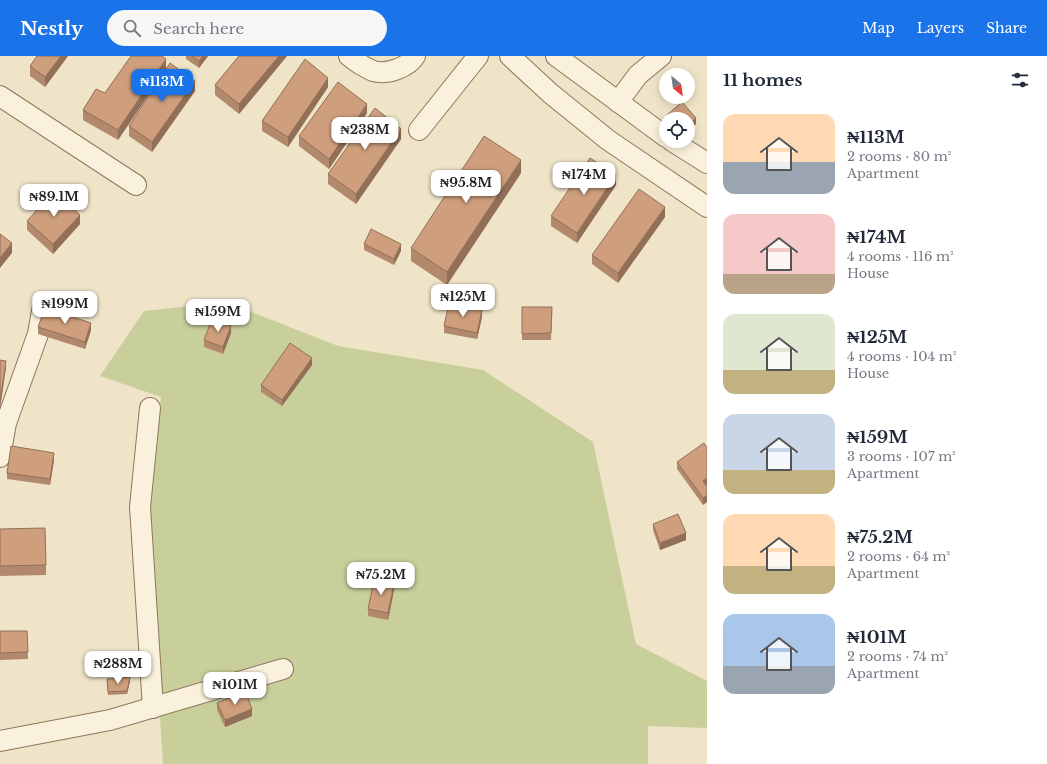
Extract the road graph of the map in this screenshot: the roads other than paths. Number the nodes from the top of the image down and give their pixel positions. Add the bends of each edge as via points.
1 (349, 56) edge
2 (415, 56) edge
3 (478, 56) edge
4 (510, 56) edge
5 (556, 56) edge
6 (661, 56) edge
7 (0, 96) edge
8 (618, 102) junction
9 (419, 130) dead end
10 (659, 132) edge
11 (683, 148) edge
12 (707, 163) edge
13 (136, 185) dead end
14 (707, 207) edge
15 (42, 312) edge
16 (150, 408) dead end
17 (0, 457) edge
18 (284, 669) dead end
19 (153, 708) junction
20 (0, 741) edge

1 - 2 street via 374,71 380,71 395,70
3 - 9 street
4 - 14 street via 550,93 608,140
5 - 8 street
6 - 8 street via 638,75
7 - 13 street
8 - 10 street
11 - 12 street
15 - 17 street via 38,334 6,423
16 - 19 street via 140,500
18 - 19 street
19 - 20 street via 110,720

